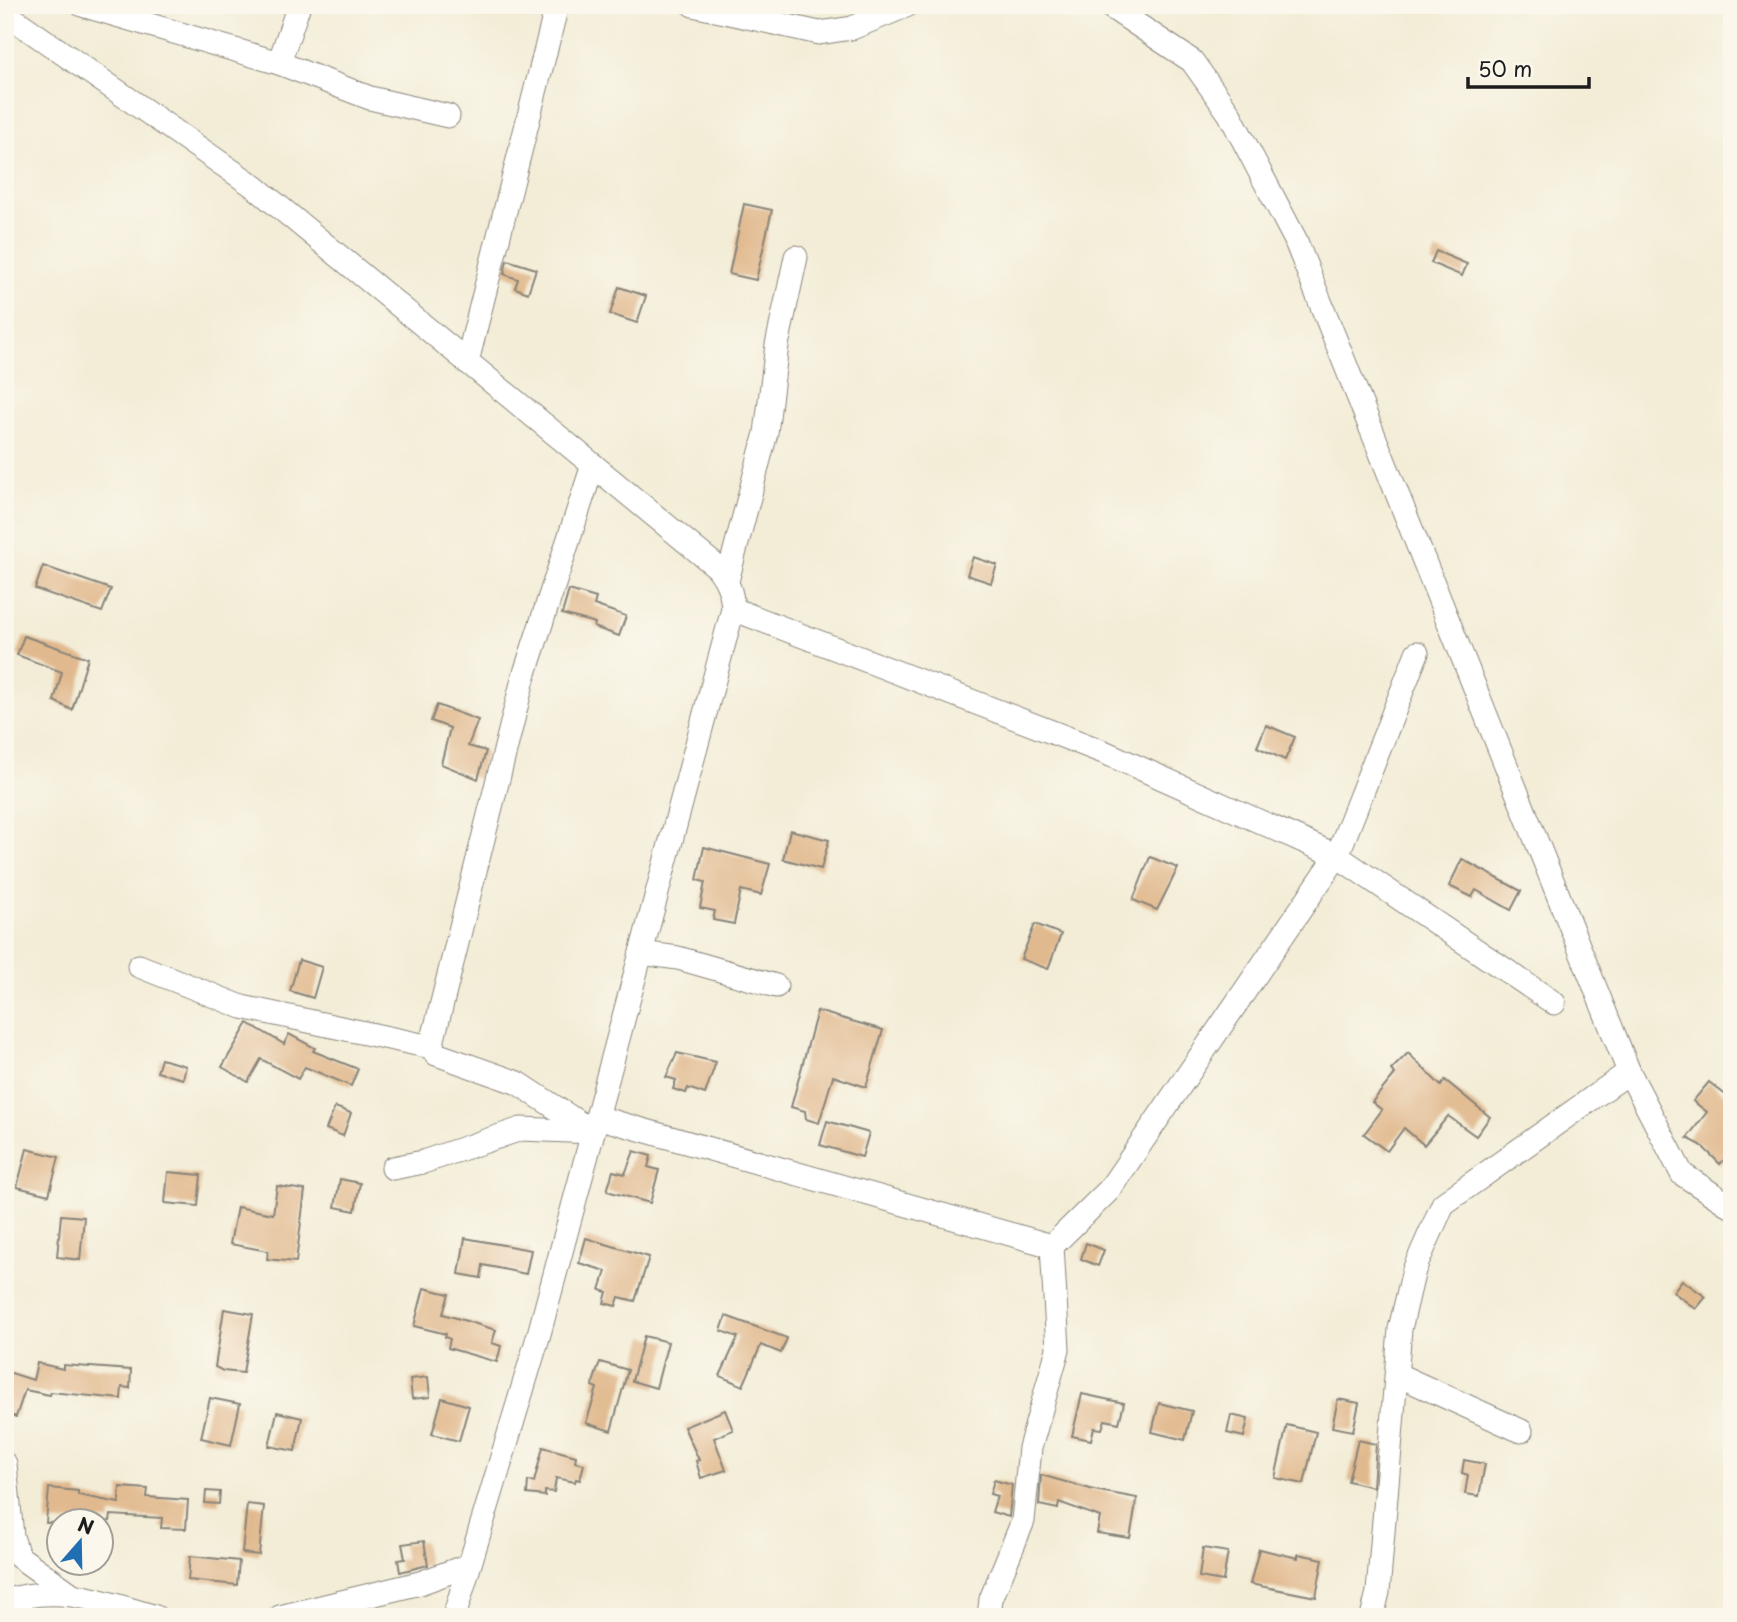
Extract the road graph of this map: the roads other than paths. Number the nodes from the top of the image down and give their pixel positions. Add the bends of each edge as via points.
1 (82, 5) edge
2 (299, 5) edge
3 (557, 5) edge
4 (693, 5) edge
5 (908, 5) edge
6 (1108, 5) edge
7 (5, 13) edge
8 (279, 62) junction
9 (448, 116) dead end
10 (796, 257) dead end
11 (467, 362) junction
12 (593, 465) junction
13 (727, 581) junction
14 (733, 609) junction
15 (1417, 653) dead end
16 (1337, 856) junction
17 (641, 953) junction
18 (139, 966) dead end
19 (776, 986) dead end
20 (1553, 1003) dead end
21 (431, 1047) junction
22 (1629, 1072) junction
23 (595, 1125) junction
24 (393, 1168) dead end
25 (1732, 1207) edge
26 (1052, 1246) junction
27 (1398, 1375) junction
28 (1521, 1432) dead end
29 (5, 1464) edge
30 (469, 1565) junction
31 (70, 1593) junction
32 (5, 1601) edge
33 (156, 1617) edge
34 (280, 1617) edge
35 (454, 1617) edge
36 (989, 1617) edge
37 (1372, 1617) edge

1 - 8 street
2 - 8 street
3 - 11 street
4 - 5 street via 819,33 852,28
6 - 22 street via 1192,61 1229,113 1295,239
7 - 11 street via 255,187
8 - 9 street via 370,98
10 - 13 street via 777,345 766,433
11 - 12 street
12 - 13 street via 717,566
12 - 21 street via 523,678
13 - 14 street
14 - 16 street via 1106,752
14 - 17 street
15 - 16 street
16 - 20 street
16 - 26 street via 1109,1190
17 - 19 street via 678,958
17 - 23 street
18 - 21 street via 242,1007
21 - 23 street via 436,1054 518,1083
22 - 25 street via 1682,1174
22 - 27 street via 1443,1204 1414,1270 1401,1329
23 - 24 street via 521,1129
23 - 26 street
23 - 30 street via 539,1334
26 - 36 street via 1058,1349 1030,1448 1023,1521 991,1599
27 - 28 street
27 - 37 street
29 - 31 street via 18,1556
30 - 34 street via 419,1583
30 - 35 street
31 - 32 street via 33,1592
31 - 33 street

